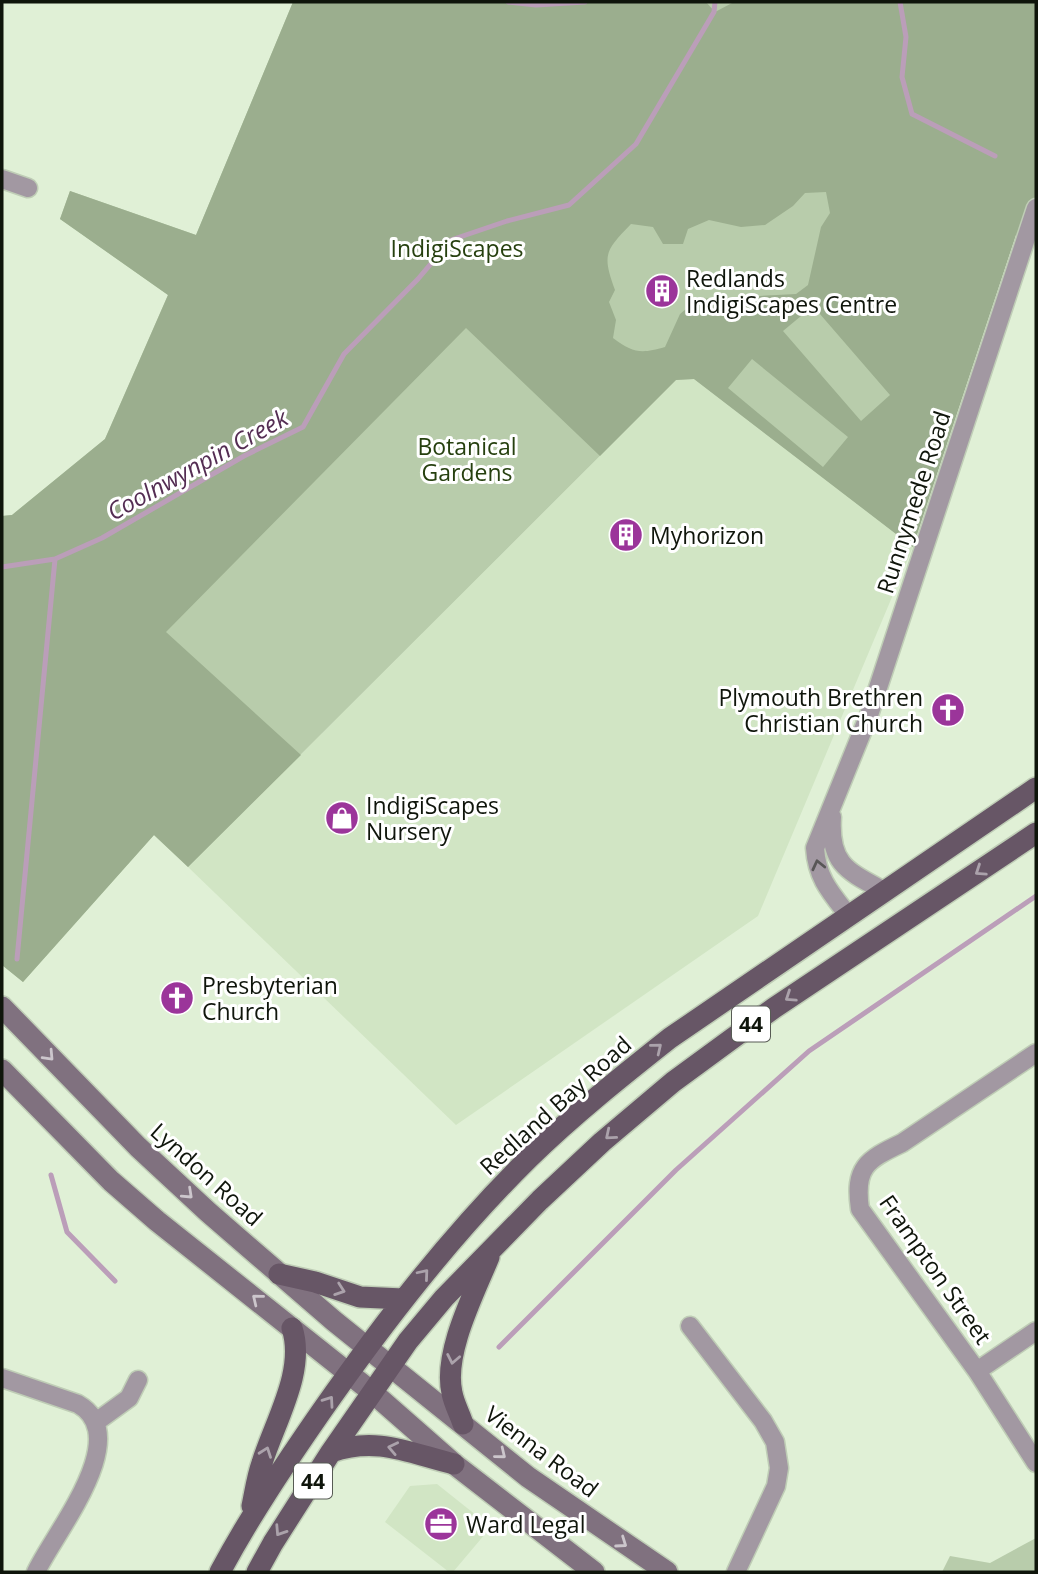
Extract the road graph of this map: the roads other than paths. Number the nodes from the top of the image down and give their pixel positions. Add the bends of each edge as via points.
1 (2, 179) edge
2 (28, 188) dead end
3 (1036, 208) edge
4 (1036, 788) edge
5 (832, 810) junction
6 (1036, 833) edge
7 (884, 891) junction
8 (856, 910) junction
9 (884, 935) junction
10 (2, 1007) edge
11 (1036, 1053) edge
12 (2, 1070) edge
13 (492, 1248) junction
14 (279, 1274) junction
15 (403, 1299) junction
16 (690, 1326) dead end
17 (292, 1328) junction
18 (1036, 1331) edge
19 (367, 1347) junction
20 (390, 1366) junction
21 (977, 1371) junction
22 (348, 1373) junction
23 (2, 1378) edge
24 (138, 1380) dead end
25 (372, 1392) junction
26 (96, 1422) junction
27 (463, 1424) junction
28 (331, 1452) junction
29 (1036, 1463) edge
30 (454, 1464) junction
31 (249, 1518) junction
32 (36, 1572) edge
33 (219, 1572) edge
34 (257, 1572) edge
35 (594, 1572) edge
36 (667, 1572) edge
37 (736, 1572) edge

1 - 2 street
3 - 5 street, Runnymede Road via 869,715
4 - 7 main road, Redland Bay Road / 44
5 - 7 street, Runnymede Road via 834,853 850,871
8 -> 5 street, Runnymede Road via 826,886 816,867 815,848
6 -> 9 main road, 44
7 - 8 main road, Redland Bay Road / 44
8 - 9 main road
15 -> 8 main road, Redland Bay Road / 44 via 530,1158 626,1073 710,1009
9 -> 13 main road, 44 via 673,1082 602,1142
10 -> 14 main road, Lyndon Road via 138,1147
11 - 21 street, Frampton Street via 880,1154 864,1168 857,1187 860,1209
17 -> 12 main road via 157,1222
13 - 20 main road, 44 via 444,1298
13 -> 27 main road via 453,1353 452,1393
14 -> 15 main road via 360,1297
14 - 19 main road, Lyndon Road
15 - 19 main road, Redland Bay Road / 44
16 - 37 street via 775,1442 776,1486
17 - 22 main road
31 -> 17 main road via 261,1465 296,1369 297,1341
18 - 21 street
19 - 20 main road, Lyndon Road
19 - 22 main road, Redland Bay Road / 44
20 - 25 main road, 44
20 - 27 main road, Vienna Road
21 - 29 street, Frampton Street
22 - 25 main road
31 -> 22 main road, Redland Bay Road / 44
23 - 26 street via 78,1404
24 - 26 street via 129,1398
25 - 28 main road, 44
25 - 30 main road
26 - 32 street via 98,1453
27 -> 36 main road, Vienna Road via 528,1476
30 -> 28 main road via 366,1444
28 -> 34 main road, 44
30 - 35 main road
31 - 33 main road, Redland Bay Road / 44

